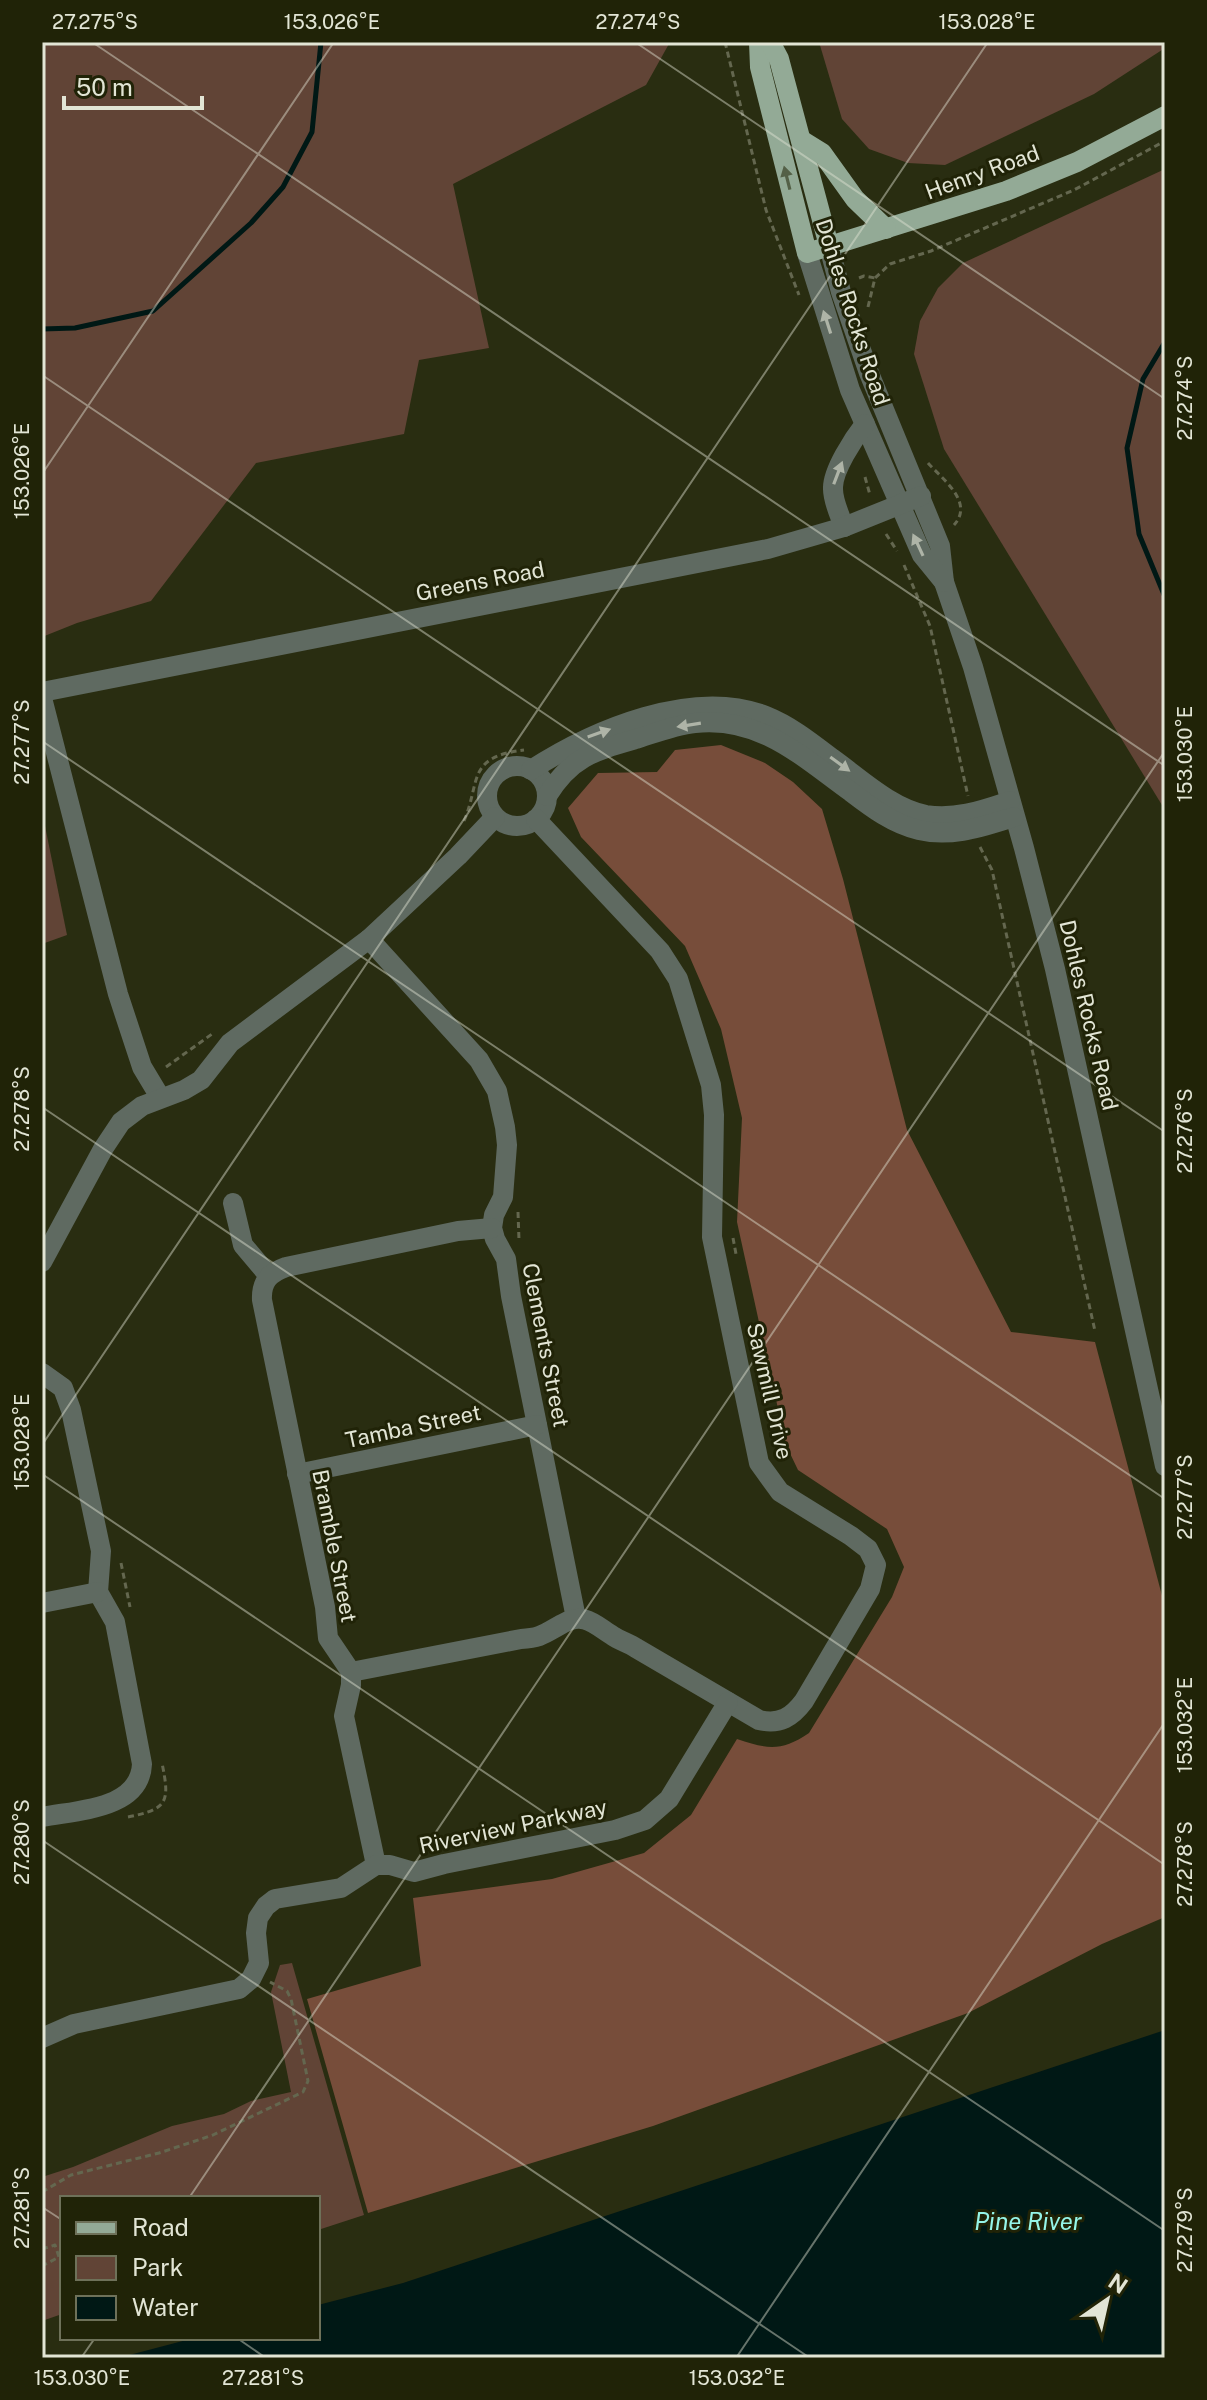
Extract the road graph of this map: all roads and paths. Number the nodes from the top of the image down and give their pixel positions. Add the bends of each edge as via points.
1 (725, 42) edge
2 (759, 42) edge
3 (770, 42) edge
4 (1165, 116) edge
5 (801, 140) junction
6 (1165, 141) edge
7 (886, 229) junction
8 (829, 246) junction
9 (807, 253) junction
10 (859, 278) dead end
11 (875, 278) junction
12 (808, 294) dead end
13 (868, 309) dead end
14 (865, 424) junction
15 (925, 458) dead end
16 (865, 474) dead end
17 (870, 495) dead end
18 (921, 496) junction
19 (900, 504) junction
20 (844, 527) junction
21 (950, 527) dead end
22 (904, 565) dead end
23 (944, 582) junction
24 (42, 695) edge
25 (531, 759) junction
26 (547, 796) junction
27 (970, 805) dead end
28 (1012, 809) junction
29 (495, 817) junction
30 (536, 819) junction
31 (461, 827) dead end
32 (978, 843) dead end
33 (369, 939) junction
34 (160, 1097) junction
35 (233, 1203) dead end
36 (519, 1203) dead end
37 (492, 1228) junction
38 (732, 1237) dead end
39 (520, 1245) dead end
40 (736, 1259) dead end
41 (42, 1262) edge
42 (269, 1276) junction
43 (1095, 1331) dead end
44 (42, 1373) edge
45 (537, 1425) junction
46 (1165, 1466) edge
47 (297, 1474) junction
48 (98, 1592) junction
49 (42, 1603) edge
50 (576, 1618) junction
51 (351, 1672) junction
52 (728, 1702) junction
53 (42, 1817) edge
54 (376, 1865) junction
55 (273, 1976) dead end
56 (42, 2038) edge
57 (42, 2192) edge
58 (42, 2249) edge
59 (42, 2266) edge

1 - 12 path via 770,223 799,297
9 -> 2 main road, Dohles Rocks Road via 760,67
3 - 5 main road, Dohles Rocks Road
4 - 7 main road, Henry Road via 1043,176
5 - 7 main road via 822,153 855,199
5 - 8 main road, Dohles Rocks Road
6 - 11 path via 1074,190 890,264
7 - 8 main road, Henry Road
8 - 9 main road, Henry Road
8 - 18 street, Dohles Rocks Road via 869,373
14 -> 9 street, Dohles Rocks Road
10 - 11 path
11 - 13 path
14 - 19 street, Dohles Rocks Road
20 -> 14 street via 833,483
15 - 21 path via 948,482 960,505 958,521
16 - 17 path
18 - 19 street, Greens Road
18 - 23 street, Dohles Rocks Road via 940,546
19 - 20 street, Greens Road
23 -> 19 street, Dohles Rocks Road via 922,555
20 - 24 street, Greens Road via 768,549
22 - 27 path via 930,626
23 - 28 street, Dohles Rocks Road
24 - 34 street via 118,994 142,1067
25 - 26 street
25 -> 28 street via 673,710 721,706 767,717 795,731 915,812 956,816
25 - 29 street via 496,774 487,791
25 - 31 path via 501,754 478,772
28 -> 26 street via 958,832 908,827 878,812 776,739 726,723 693,723 593,752 567,769
26 - 30 street
28 - 46 street, Dohles Rocks Road via 1055,969
29 - 30 street via 511,826
29 - 33 street
30 - 52 street, Sawmill Drive via 660,951 678,979 711,1085 712,1237 759,1463 780,1492 862,1543 876,1565 870,1589 793,1714 765,1722
32 - 43 path via 992,870
33 - 34 street via 230,1043 201,1080
33 - 37 street via 479,1060 497,1091 507,1145 503,1197
34 - 41 street via 116,1129
35 - 42 street via 243,1245
36 - 39 path
37 - 42 street via 286,1267
37 - 45 street, Clements Street via 508,1268
38 - 40 path
42 - 47 street, Bramble Street via 262,1300
44 - 48 street via 63,1388 71,1410 101,1551
45 - 47 street, Tamba Street
45 - 50 street, Clements Street
47 - 51 street, Bramble Street via 328,1638
48 - 49 street
48 - 53 street via 115,1622 142,1772 135,1787 116,1801
50 - 51 street via 537,1638
50 - 52 street, Sawmill Drive via 595,1622
51 - 54 street via 345,1721
52 - 54 street, Riverview Parkway via 669,1799 645,1820 421,1872
54 - 56 street via 341,1888 284,1896 266,1906 256,1925 259,1963 239,1989 74,2024
55 - 57 path via 268,1984 287,1991 291,1999 308,2081 303,2092 213,2135 71,2175
58 - 59 path via 55,2245 59,2257

